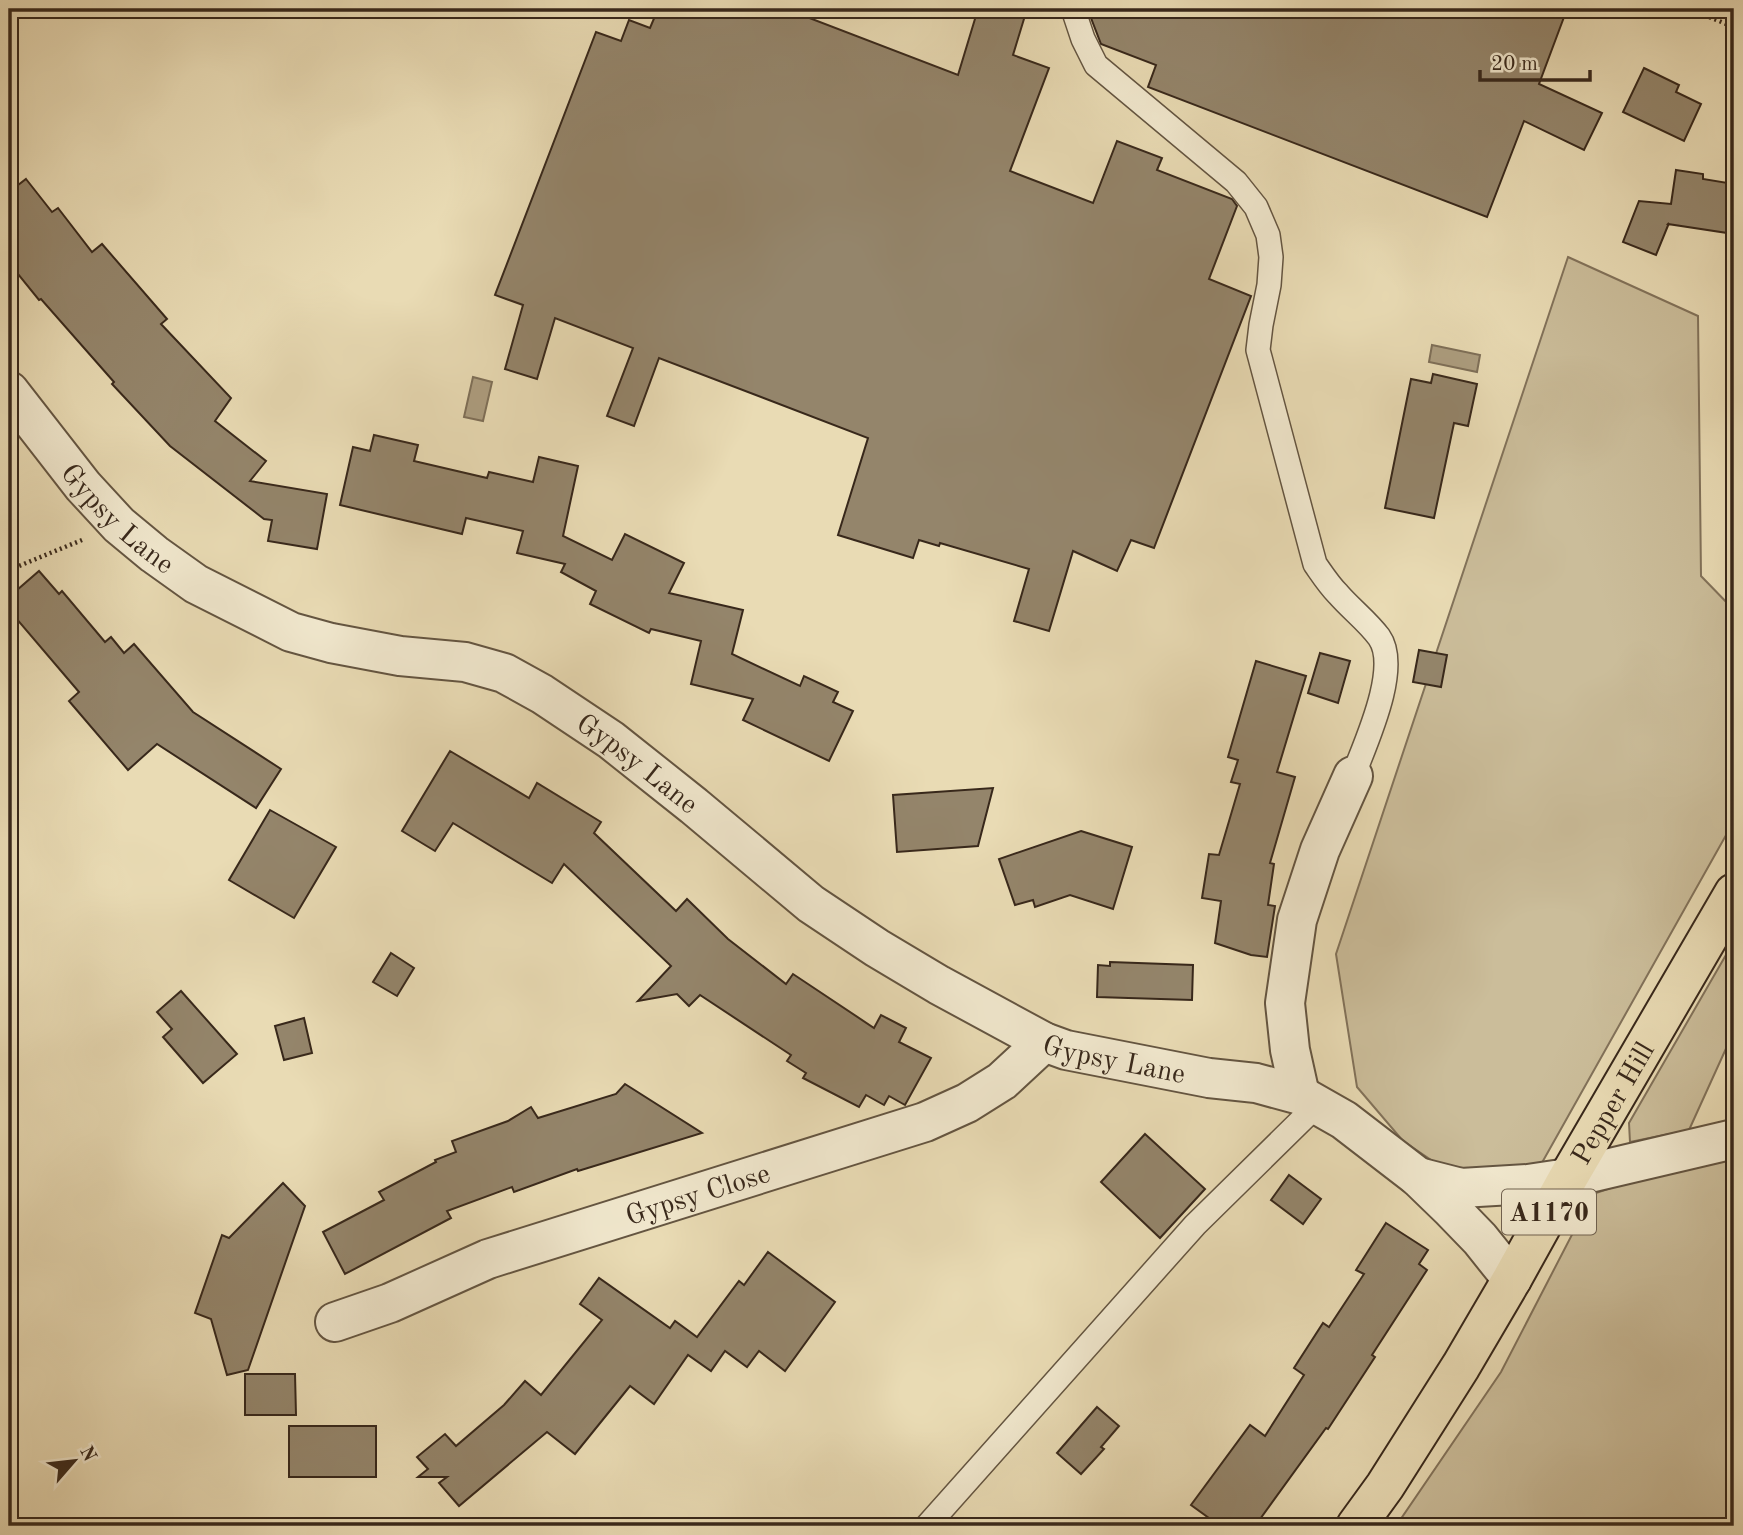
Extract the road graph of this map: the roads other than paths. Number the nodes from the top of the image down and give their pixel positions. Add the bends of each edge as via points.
1 (1075, 9) edge
2 (9, 391) edge
3 (1353, 776) joint
4 (1734, 893) edge
5 (1044, 1042) junction
6 (1308, 1100) junction
7 (1734, 1139) edge
8 (1418, 1177) junction
9 (1568, 1178) junction
10 (1512, 1279) junction
11 (335, 1322) dead end
12 (927, 1526) edge
13 (1356, 1526) edge

1 - 3 lane via 1083,39 1097,65 1236,182 1256,207 1268,235 1269,285 1258,350 1311,551 1335,592 1381,640 1386,663 1384,688
2 - 5 street, Gypsy Lane via 119,525 196,584 292,632 504,673 611,740 811,904 939,985
3 - 6 street via 1320,850 1297,920 1286,1003 1290,1050
4 - 9 main road, Pepper Hill / A1170
5 - 6 street, Gypsy Lane via 1209,1078 1256,1083
5 - 11 street, Gypsy Close via 1002,1081 925,1122 488,1259
6 - 8 street, Gypsy Lane via 1344,1120
6 - 12 lane
7 - 9 street, Gypsy Lane
8 - 9 street, Gypsy Lane via 1461,1188
8 - 10 street, Gypsy Lane via 1480,1239
9 - 10 main road, Pepper Hill / A1170
10 - 13 main road, Pepper Hill / A1170

